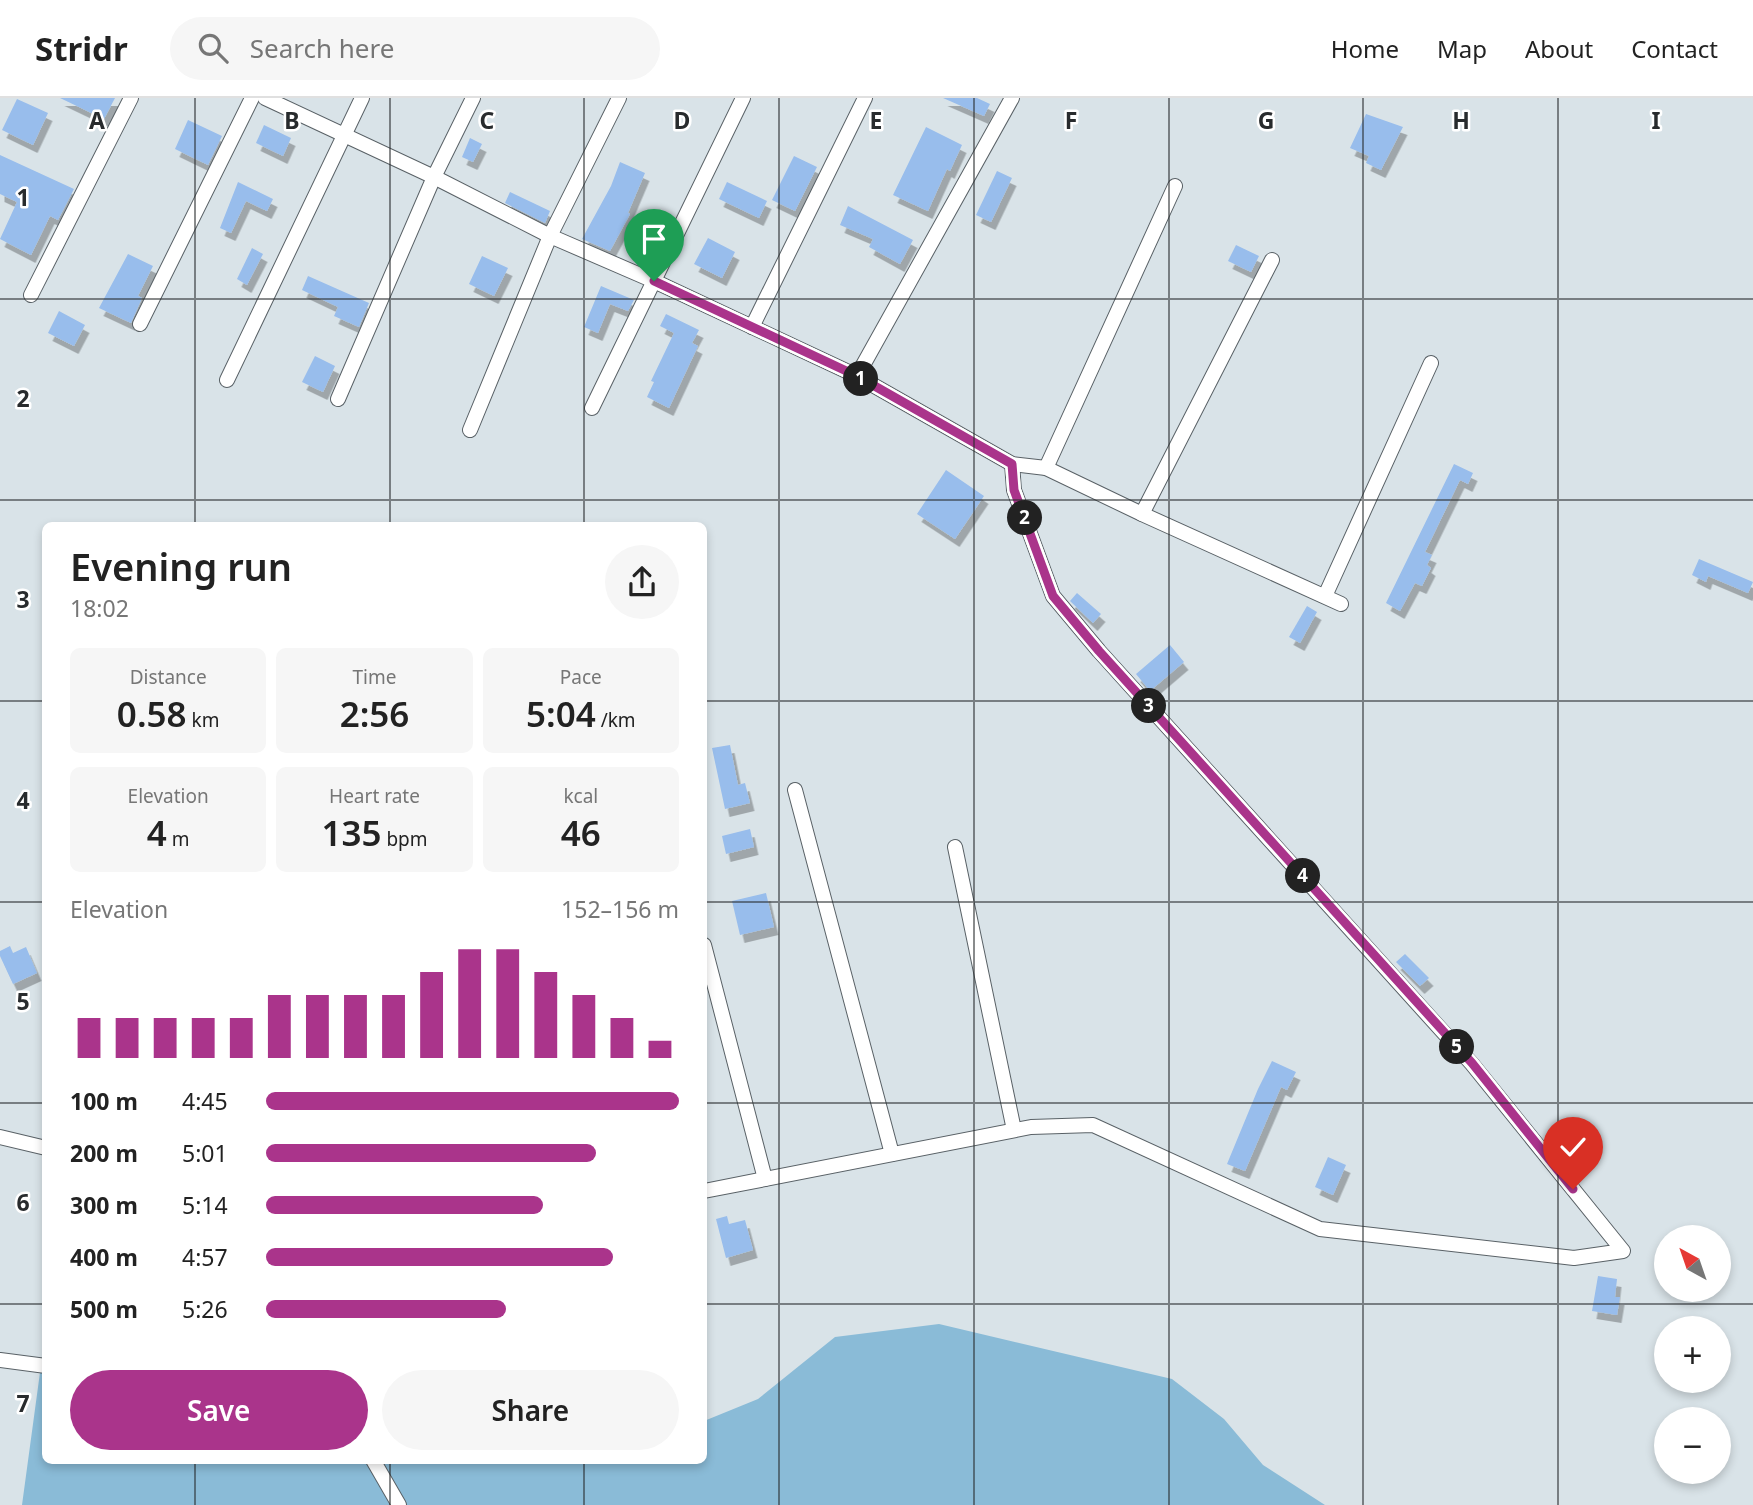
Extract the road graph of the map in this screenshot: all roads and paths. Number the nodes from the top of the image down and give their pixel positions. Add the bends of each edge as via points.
1 (131, 98) edge
2 (252, 98) edge
3 (265, 98) edge
4 (362, 98) edge
5 (473, 98) edge
6 (619, 98) edge
7 (743, 98) edge
8 (865, 98) edge
9 (1012, 98) edge
10 (344, 135) junction
11 (434, 177) junction
12 (1175, 186) dead end
13 (550, 236) junction
14 (1272, 260) dead end
15 (654, 281) junction
16 (31, 295) dead end
17 (141, 324) dead end
18 (752, 327) junction
19 (1430, 363) dead end
20 (857, 376) junction
21 (228, 380) dead end
22 (338, 399) dead end
23 (592, 408) dead end
24 (470, 430) dead end
25 (1012, 464) junction
26 (1046, 468) junction
27 (1142, 514) junction
28 (1325, 596) junction
29 (1341, 604) dead end
30 (795, 790) dead end
31 (955, 847) dead end
32 (707, 957) edge
33 (1014, 1130) junction
34 (0, 1137) edge
35 (42, 1147) edge
36 (892, 1154) junction
37 (765, 1179) junction
38 (707, 1190) edge
39 (0, 1360) edge
40 (42, 1365) edge
41 (375, 1464) edge
42 (399, 1505) edge

1 - 16 street
2 - 17 street
3 - 10 street
4 - 10 street
5 - 11 street
6 - 13 street
7 - 15 street
8 - 18 street
9 - 20 street
10 - 11 street
10 - 21 street
11 - 13 street
11 - 22 street
12 - 26 street
13 - 15 street
13 - 24 street
14 - 27 street
15 - 18 street
15 - 23 street
18 - 20 street
19 - 28 street
20 - 25 street
25 - 26 street
25 - 33 street via 1014,490 1053,596 1472,1063 1623,1251 1574,1258 1320,1229 1093,1125
26 - 27 street
27 - 28 street
28 - 29 street
30 - 36 street
31 - 33 street
32 - 37 street
33 - 36 street
34 - 35 street
36 - 37 street
37 - 38 street
39 - 40 street
41 - 42 street

